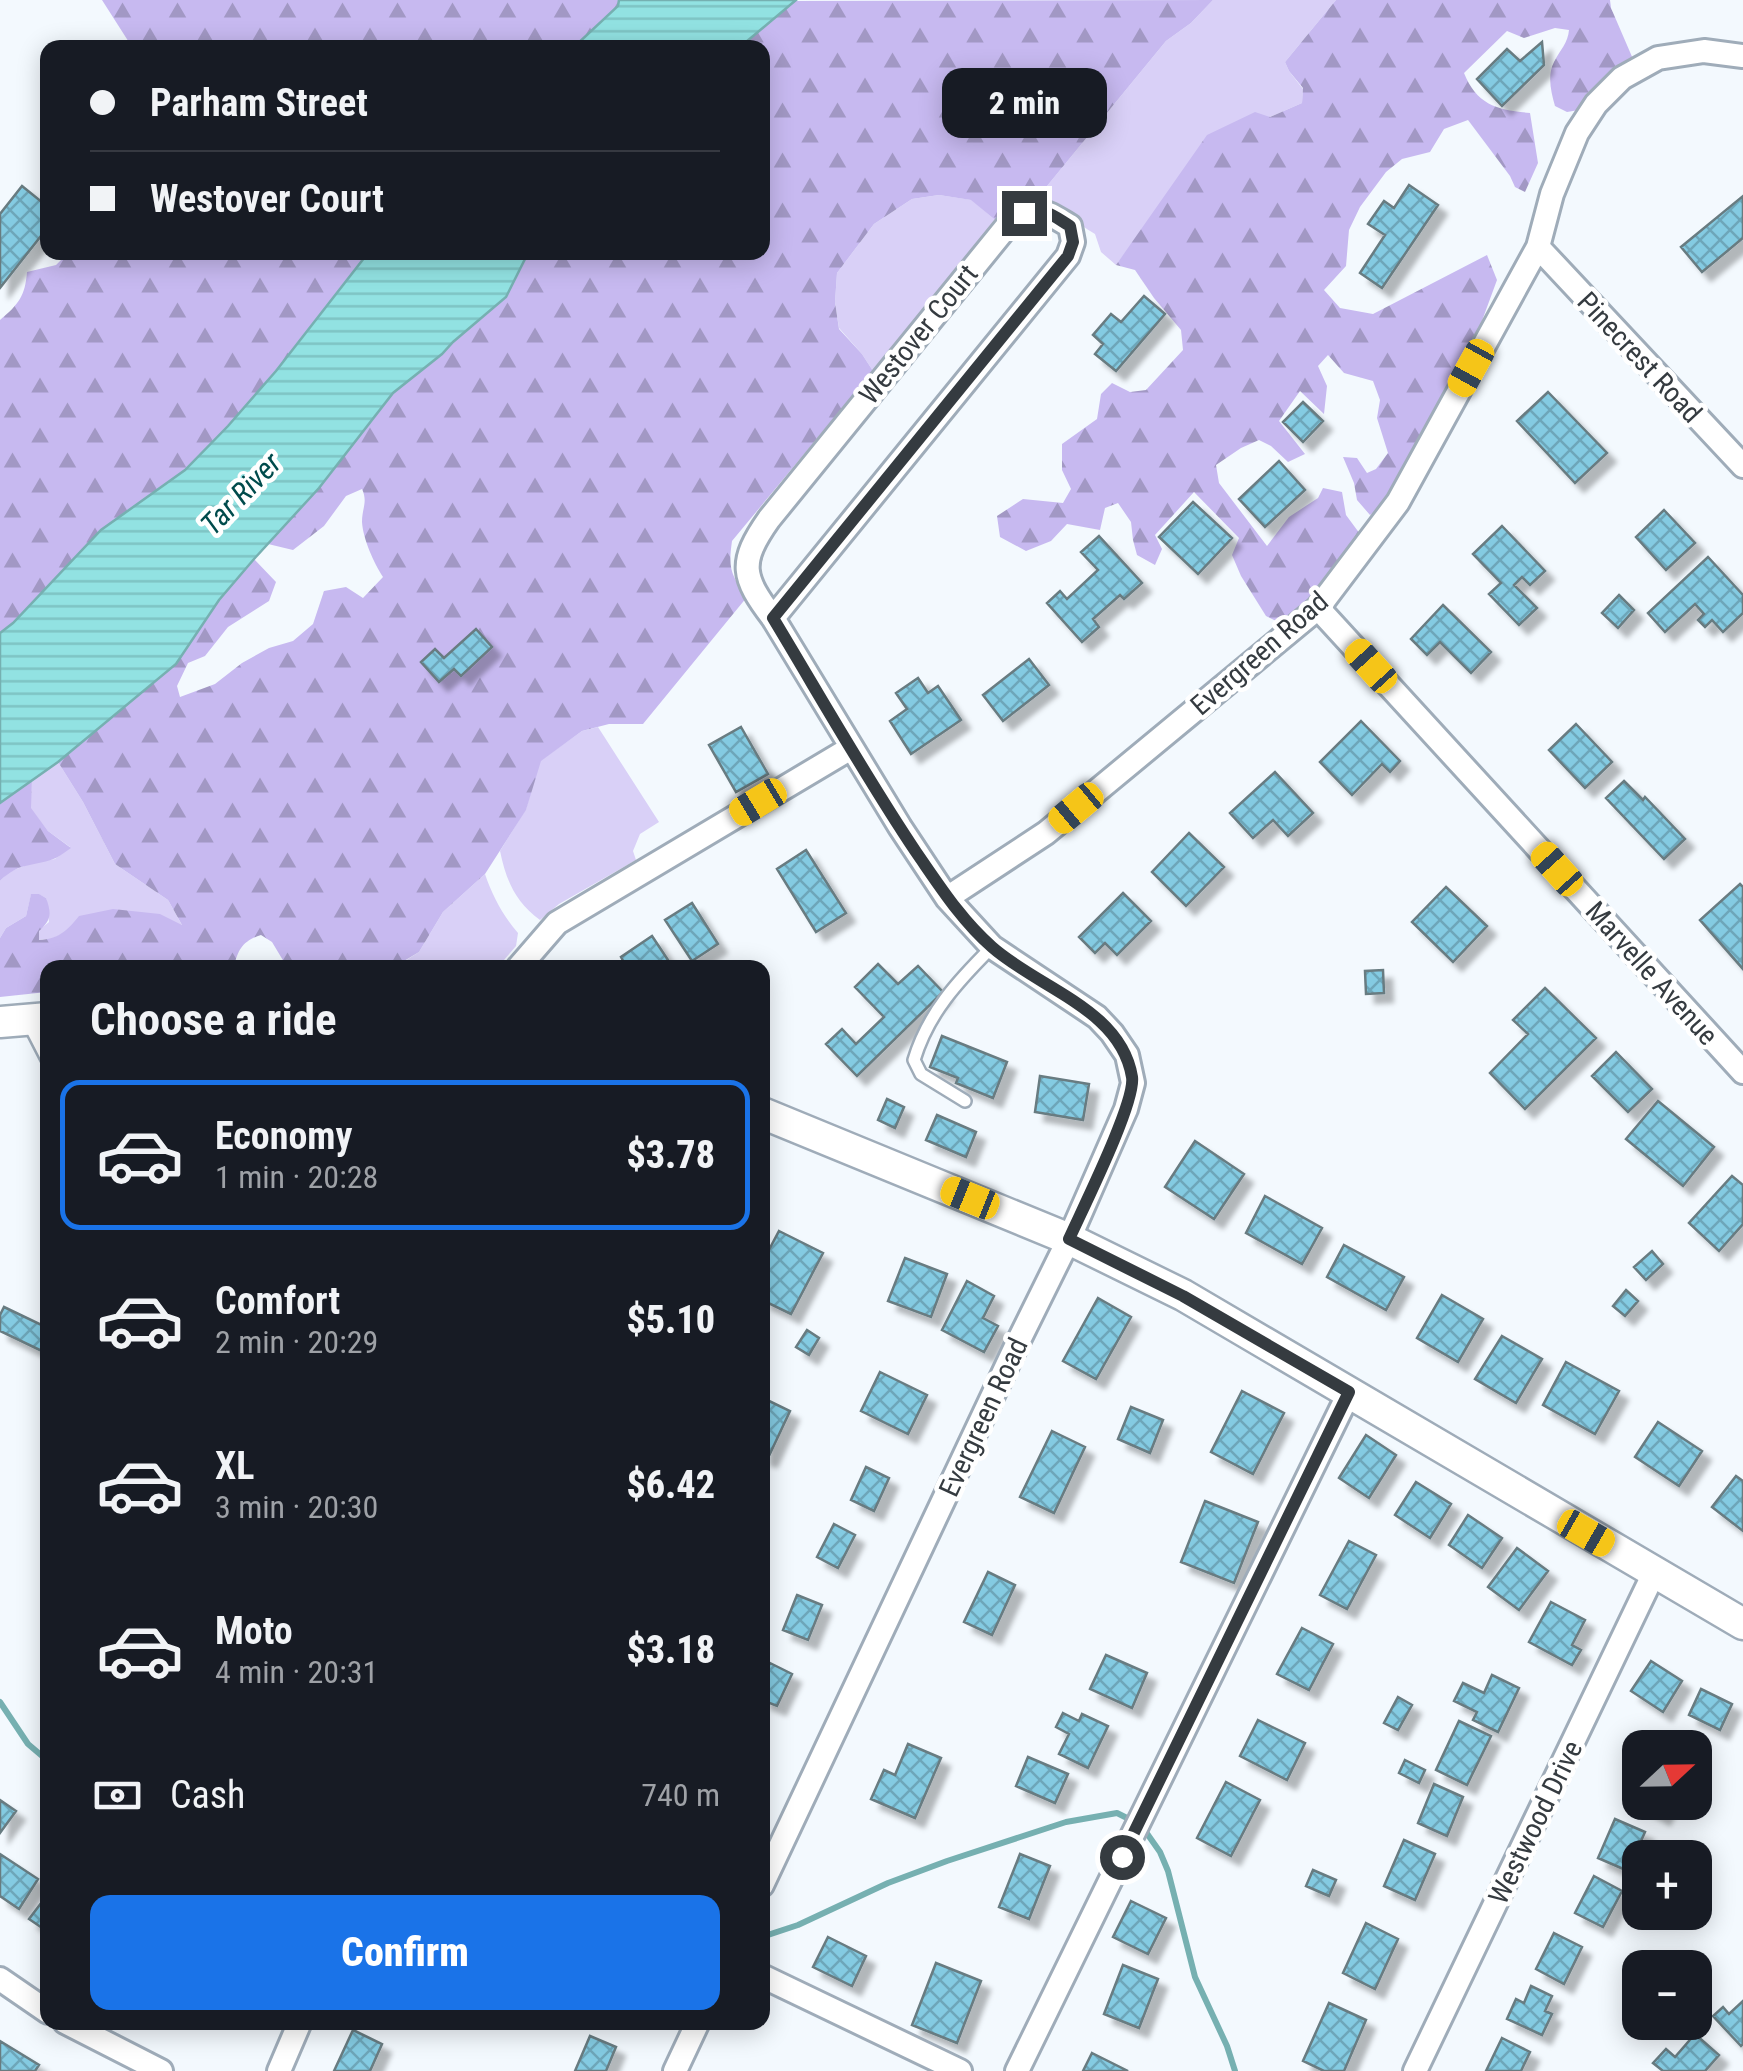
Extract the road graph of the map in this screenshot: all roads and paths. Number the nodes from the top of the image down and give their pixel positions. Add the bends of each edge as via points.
1 (1743, 56) edge
2 (1538, 247) junction
3 (1743, 466) edge
4 (1318, 608) junction
5 (773, 618) junction
6 (851, 748) junction
7 (947, 898) junction
8 (992, 947) junction
9 (525, 960) edge
10 (25, 1020) edge
11 (40, 1047) edge
12 (1743, 1072) edge
13 (965, 1101) dead end
14 (770, 1117) edge
15 (1069, 1239) junction
16 (1349, 1392) junction
17 (1654, 1573) junction
18 (1740, 1618) edge
19 (770, 1868) edge
20 (0, 1979) edge
21 (770, 1980) edge
22 (40, 2006) edge
23 (81, 2030) edge
24 (297, 2030) edge
25 (694, 2030) edge
26 (161, 2071) edge
27 (279, 2071) edge
28 (675, 2071) edge
29 (960, 2071) edge
30 (1017, 2071) edge
31 (1415, 2071) edge

1 - 2 street, Evergreen Road via 1704,51 1658,58 1622,78 1577,134
2 - 3 street, Pinecrest Road
2 - 4 street, Evergreen Road via 1398,502
4 - 7 street, Evergreen Road via 1046,833
4 - 12 street, Marvelle Avenue
5 - 5 street, Westover Court via 1068,256 1070,226 1038,210 1012,220 768,518 747,572
5 - 6 street, Evergreen Road
6 - 7 street, Evergreen Road
6 - 9 street via 557,924
7 - 8 street, Evergreen Road
8 - 13 lane via 954,984 914,1060 921,1074
8 - 15 street, Evergreen Road via 1097,1017 1127,1055 1134,1082 1126,1110
10 - 11 lane
14 - 15 street
15 - 16 street
15 - 19 street, Evergreen Road
16 - 17 street
16 - 30 street
17 - 18 street
17 - 31 street, Westwood Drive
20 - 22 street
21 - 29 street
23 - 26 street
24 - 27 street
25 - 28 street

